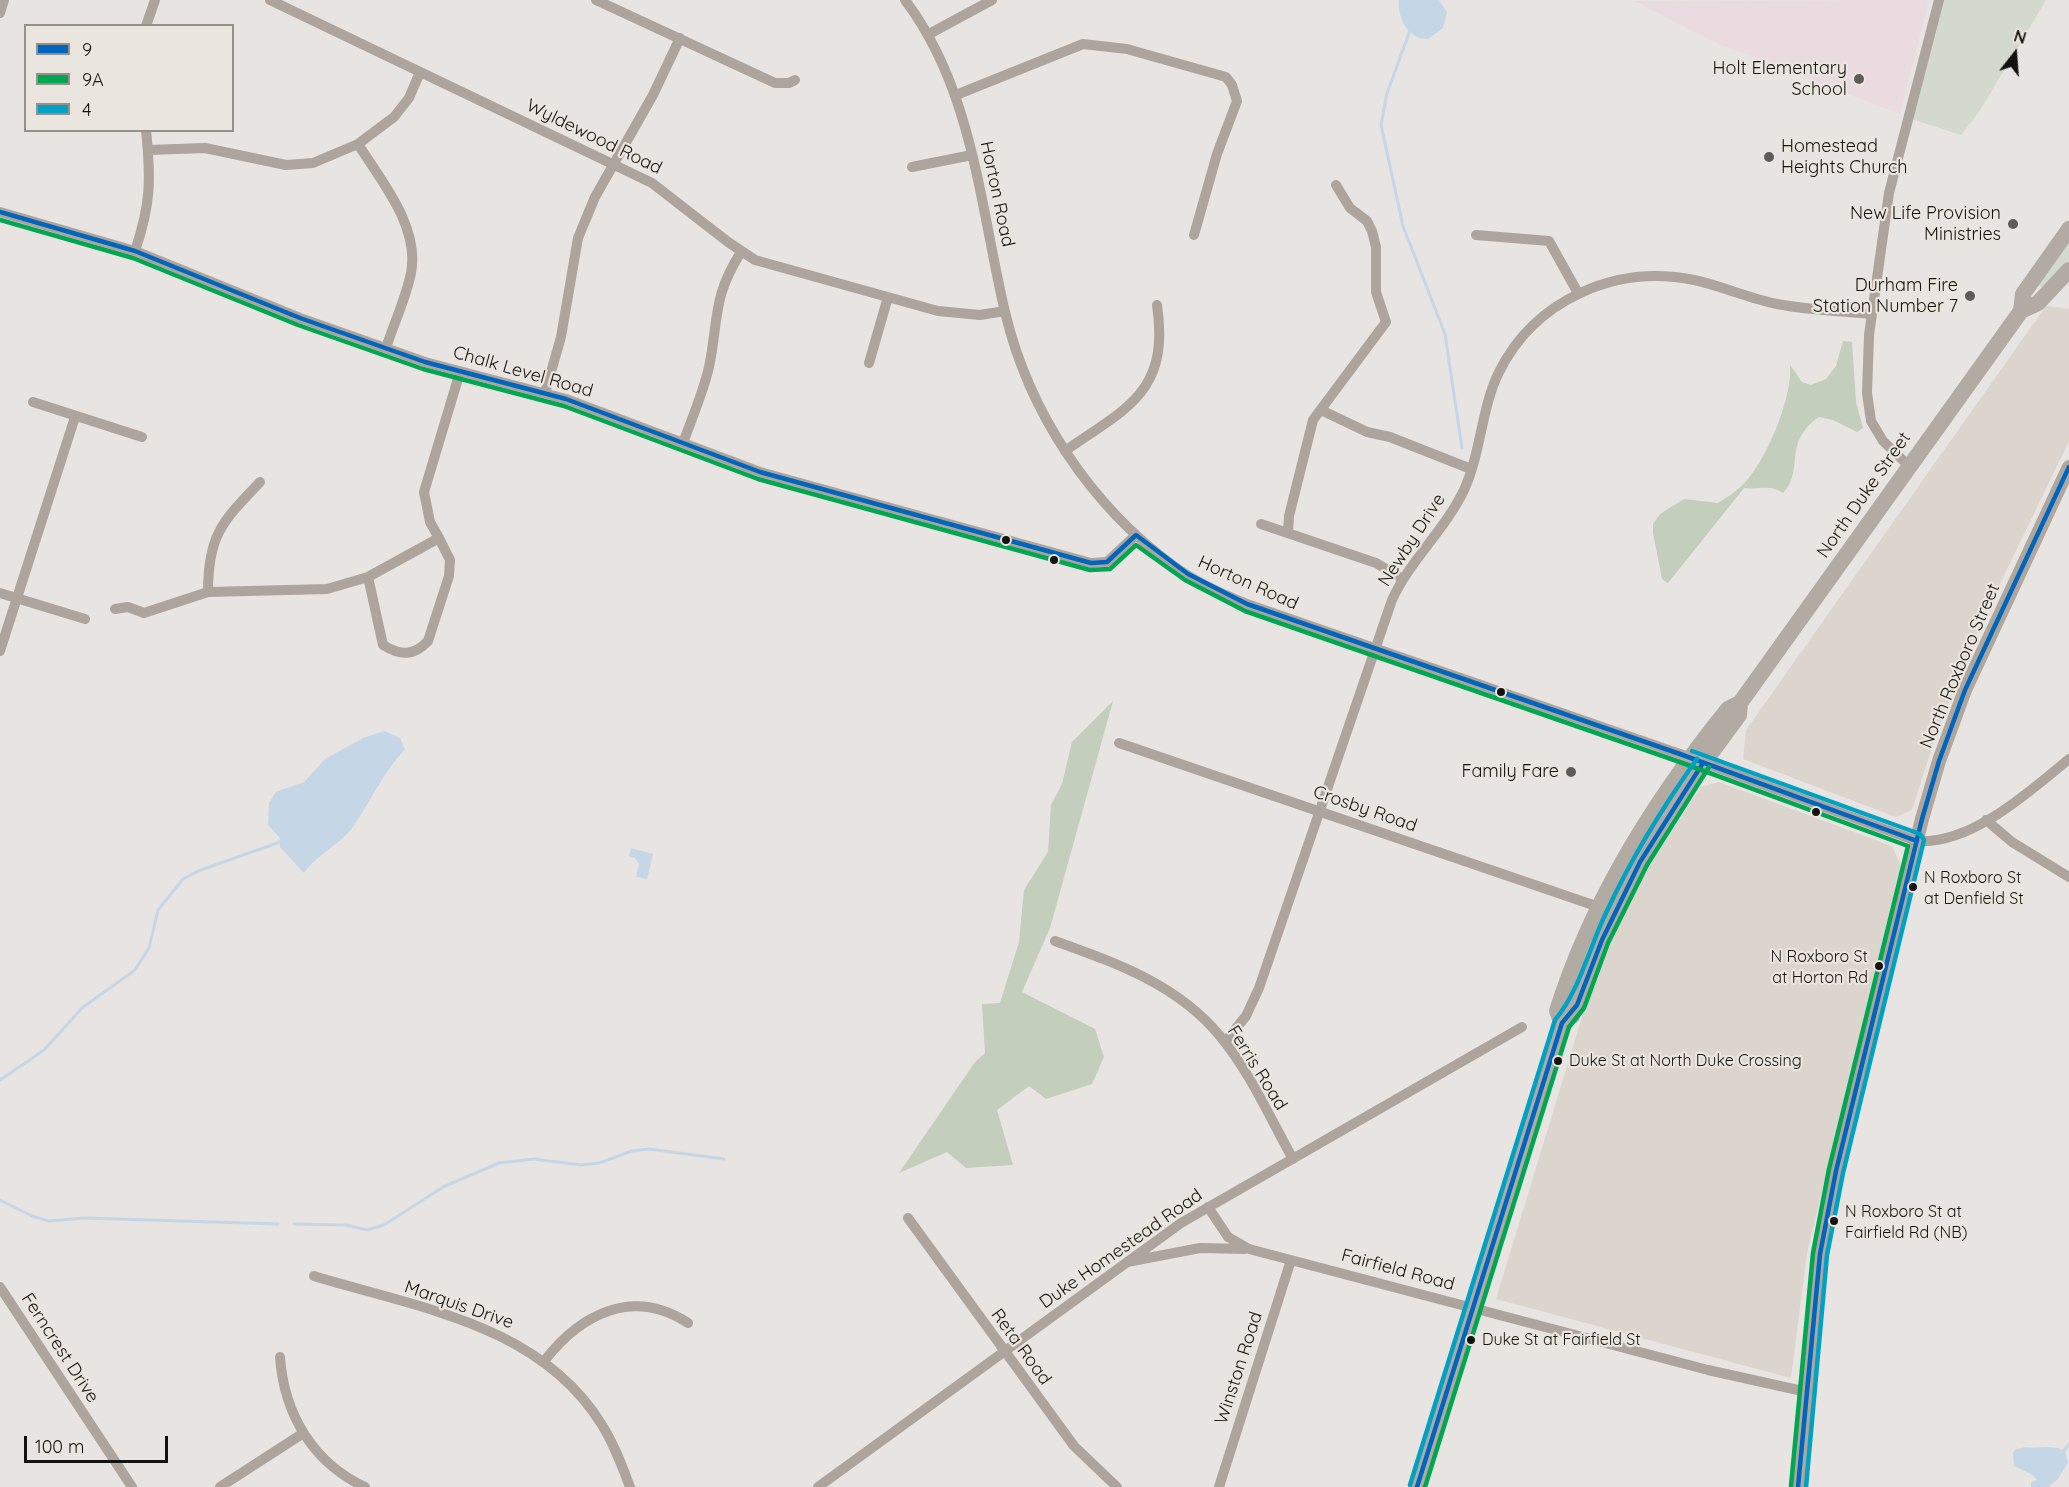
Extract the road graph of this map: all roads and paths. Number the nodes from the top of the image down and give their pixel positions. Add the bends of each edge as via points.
1 (4, 0) edge
2 (155, 0) edge
3 (270, 0) edge
4 (596, 0) edge
5 (905, 0) edge
6 (992, 0) edge
7 (1939, 0) edge
8 (0, 13) edge
9 (147, 24) edge
10 (929, 34) junction
11 (680, 38) junction
12 (420, 72) junction
13 (795, 80) dead end
14 (956, 95) junction
15 (146, 132) edge
16 (358, 144) junction
17 (148, 150) junction
18 (972, 155) junction
19 (614, 163) junction
20 (912, 167) dead end
21 (1336, 185) dead end
22 (0, 212) edge
23 (2069, 229) edge
24 (1194, 235) dead end
25 (1476, 236) dead end
26 (135, 251) junction
27 (741, 252) junction
28 (2066, 276) edge
29 (1578, 293) junction
30 (888, 297) junction
31 (1158, 305) dead end
32 (1005, 311) junction
33 (2021, 311) junction
34 (1872, 314) junction
35 (386, 348) junction
36 (869, 363) dead end
37 (460, 372) junction
38 (545, 393) junction
39 (33, 402) dead end
40 (1321, 410) junction
41 (75, 417) junction
42 (142, 438) dead end
43 (683, 443) junction
44 (1065, 451) junction
45 (1909, 466) junction
46 (2069, 467) edge
47 (1471, 469) junction
48 (260, 482) dead end
49 (1261, 524) dead end
50 (1288, 533) junction
51 (1136, 535) junction
52 (439, 538) junction
53 (368, 577) junction
54 (1403, 579) junction
55 (208, 592) junction
56 (0, 593) edge
57 (18, 599) junction
58 (115, 609) dead end
59 (85, 619) dead end
60 (1374, 650) junction
61 (0, 651) edge
62 (1119, 743) dead end
63 (2069, 759) edge
64 (1696, 760) junction
65 (1319, 811) junction
66 (1986, 820) junction
67 (1917, 841) junction
68 (2069, 876) edge
69 (1599, 907) junction
70 (1055, 940) dead end
71 (1562, 1023) junction
72 (1522, 1027) dead end
73 (1225, 1042) junction
74 (1293, 1159) junction
75 (1208, 1207) junction
76 (908, 1218) dead end
77 (1249, 1249) junction
78 (1291, 1260) junction
79 (1124, 1263) junction
80 (314, 1276) dead end
81 (0, 1287) edge
82 (1473, 1307) junction
83 (688, 1323) dead end
84 (1005, 1352) junction
85 (280, 1358) dead end
86 (545, 1360) junction
87 (1807, 1392) junction
88 (302, 1434) junction
89 (132, 1487) edge
90 (220, 1487) edge
91 (365, 1487) edge
92 (630, 1487) edge
93 (818, 1487) edge
94 (1117, 1487) edge
95 (1219, 1487) edge
96 (1417, 1487) edge
97 (1798, 1487) edge

1 - 8 street
2 - 9 street
3 - 12 street, Wyldewood Road
4 - 11 street
5 - 10 street, Horton Road
6 - 10 street
7 - 34 street via 1889,193
10 - 14 street, Horton Road
11 - 13 street via 775,82
11 - 19 street
12 - 16 street via 399,111
12 - 19 street, Wyldewood Road
14 - 18 street, Horton Road
14 - 24 street via 1083,44 1127,50 1226,77 1237,101
15 - 17 street
16 - 17 street via 324,160 295,166 205,148
16 - 35 street via 404,221 411,247 411,274
17 - 26 street via 149,202
18 - 20 street
18 - 32 street, Horton Road
19 - 27 street, Wyldewood Road via 664,191
19 - 38 street via 578,238 561,337
21 - 40 street via 1350,208 1367,221 1372,231 1376,292 1386,322
22 - 26 street, Chalk Level Road
23 - 33 highway, North Duke Street via 2023,294
25 - 29 street via 1549,241
26 - 35 street, Chalk Level Road via 300,318
27 - 30 street, Wyldewood Road via 763,263
27 - 43 street via 722,286 708,370
28 - 33 highway, North Duke Street via 2038,303
29 - 34 street, Newby Drive via 1609,281 1666,276 1695,280 1777,304
29 - 47 street, Newby Drive via 1538,320 1509,354 1490,396
30 - 32 street, Wyldewood Road via 964,315
30 - 36 street
31 - 44 street via 1160,345 1144,390 1118,416
32 - 44 street, Horton Road via 1033,395
33 - 45 highway, North Duke Street
34 - 45 street via 1867,367 1872,421 1883,441
35 - 37 street, Chalk Level Road
37 - 38 street, Chalk Level Road
37 - 52 street via 424,492 430,522
38 - 43 street, Chalk Level Road
39 - 41 street
40 - 47 street via 1366,432 1390,437
40 - 50 street via 1311,425
41 - 42 street
41 - 57 street
43 - 51 street, Chalk Level Road via 760,472 1091,562 1107,562
44 - 51 street, Horton Road
45 - 64 highway, North Duke Street via 1740,703 1728,709
46 - 67 main road, North Roxboro Street via 1965,690 1939,761
47 - 54 street, Newby Drive via 1454,508
48 - 55 street via 226,517 213,541
49 - 50 street
50 - 54 street via 1376,563
51 - 60 street, Horton Road via 1176,568 1221,593
52 - 53 street
52 - 53 street via 450,560 449,576 428,641 412,653 403,654 383,645
53 - 55 street via 327,589
54 - 60 street, Newby Drive
55 - 58 street via 144,613 128,607
56 - 57 street
57 - 59 street
57 - 61 street
60 - 64 street, Horton Road
60 - 65 street, Newby Drive
62 - 65 street, Crosby Road
63 - 66 street
64 - 67 street, Horton Road
64 - 69 highway, North Duke Street via 1620,865
64 - 71 highway, North Duke Street via 1623,893 1572,1016
65 - 69 street, Crosby Road
65 - 73 street, Newby Drive via 1254,1001
66 - 67 street via 1953,837
66 - 68 street via 2012,842
67 - 87 main road, North Roxboro Street via 1828,1212 1814,1292
69 - 71 highway, North Duke Street via 1564,988 1557,1011
70 - 73 street, Ferris Road via 1144,975 1179,998
71 - 82 highway, North Duke Street
72 - 74 street, Duke Homestead Road
73 - 74 street, Ferris Road
74 - 75 street, Duke Homestead Road
75 - 77 street, Fairfield Road via 1228,1237
75 - 79 street, Duke Homestead Road
76 - 84 street, Reta Road
77 - 78 street, Fairfield Road
77 - 79 street via 1200,1248
78 - 82 street, Fairfield Road
78 - 95 street, Winston Road
79 - 84 street, Duke Homestead Road
80 - 86 street, Marquis Drive via 495,1332
81 - 89 street, Ferncrest Drive
82 - 87 street, Fairfield Road via 1708,1370
82 - 96 highway, North Duke Street
83 - 86 street via 652,1307 613,1310 578,1325
84 - 93 street, Duke Homestead Road
84 - 94 street, Reta Road via 1074,1446
85 - 88 street via 285,1392
86 - 92 street, Marquis Drive via 573,1387 602,1425
87 - 97 main road, North Roxboro Street
88 - 90 street
88 - 91 street via 333,1467

